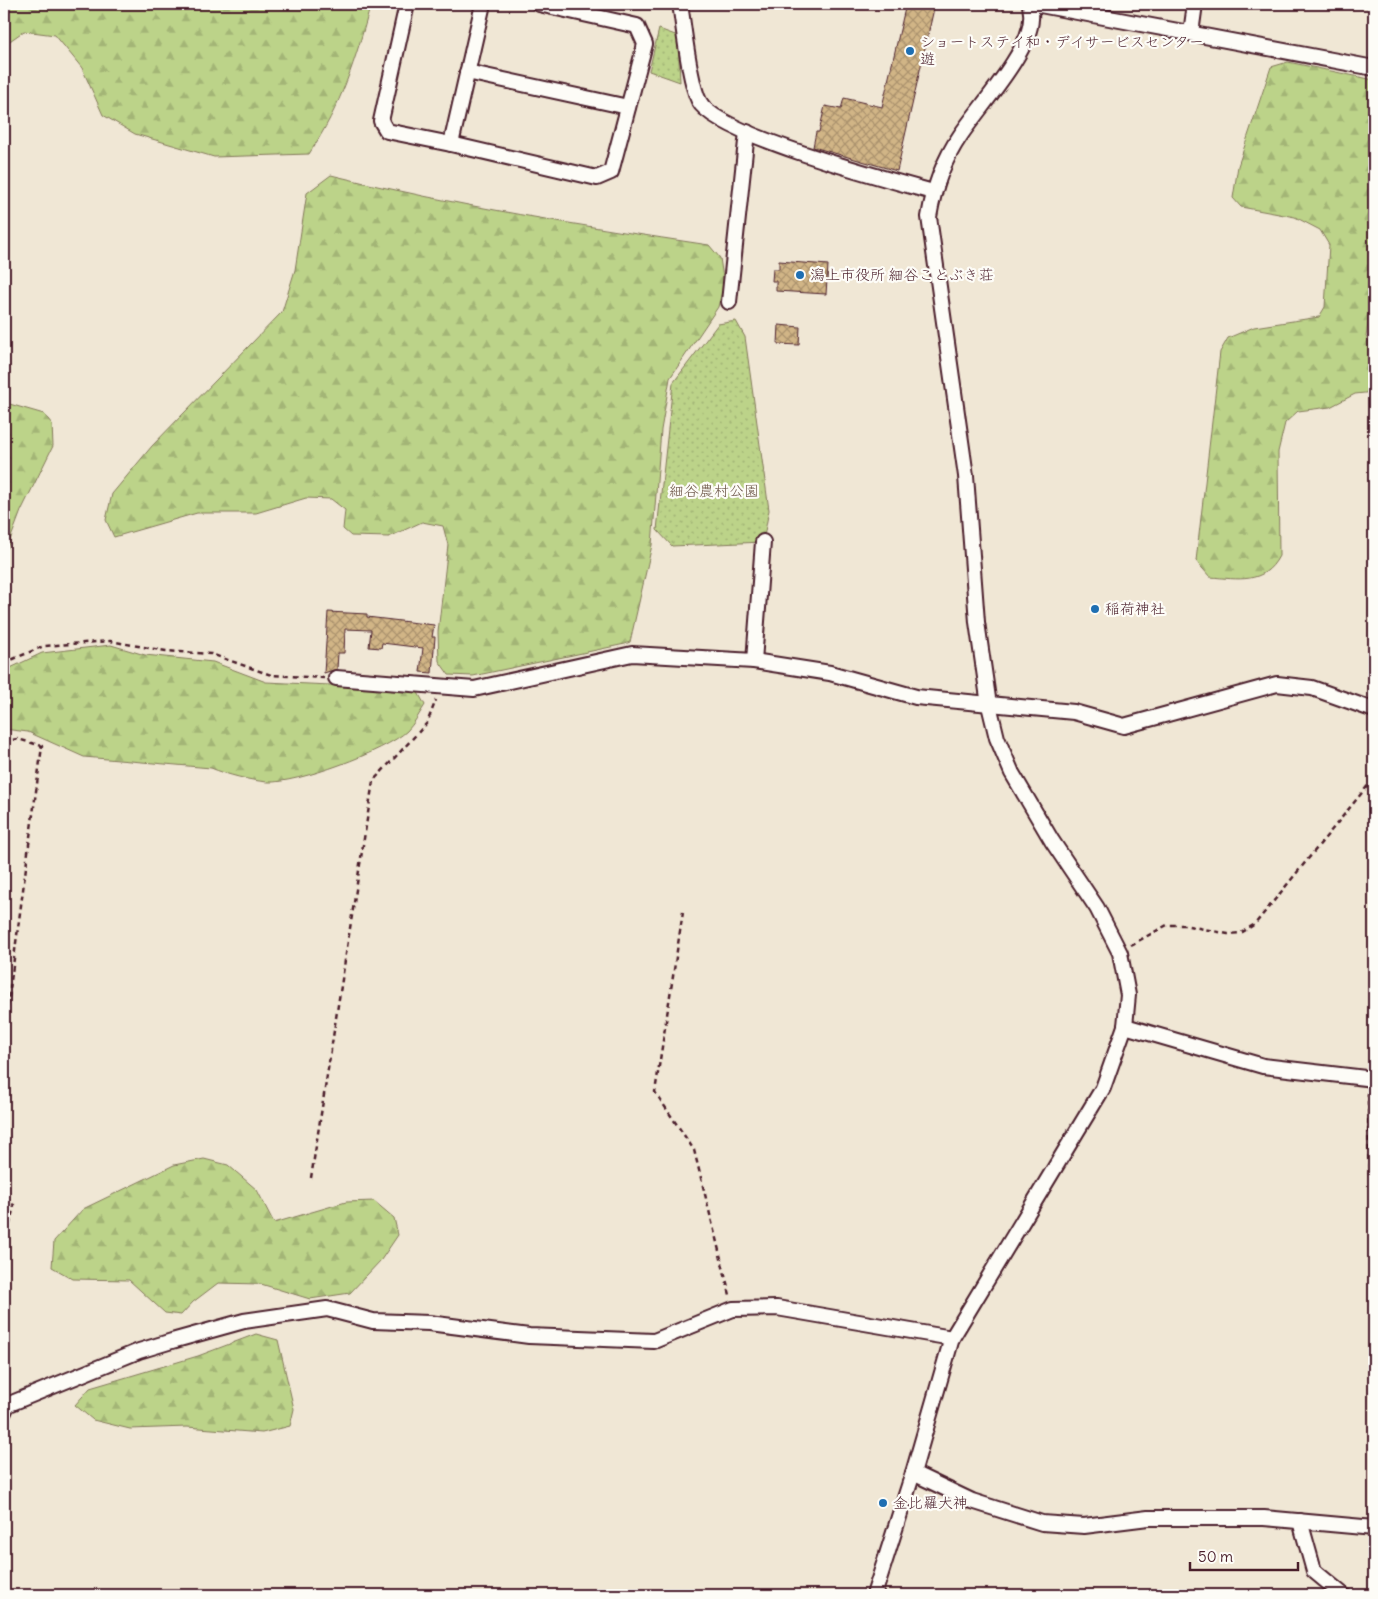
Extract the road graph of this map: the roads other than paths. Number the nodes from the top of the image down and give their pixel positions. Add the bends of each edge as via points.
1 (407, 4) edge
2 (484, 4) edge
3 (539, 4) edge
4 (680, 4) edge
5 (1030, 4) edge
6 (1035, 4) edge
7 (1195, 4) edge
8 (1191, 33) junction
9 (1374, 68) edge
10 (467, 72) junction
11 (628, 107) junction
12 (747, 132) junction
13 (451, 144) junction
14 (933, 192) junction
15 (729, 302) dead end
16 (763, 542) dead end
17 (754, 661) junction
18 (336, 678) road end
19 (989, 705) junction
20 (1374, 710) edge
21 (1125, 1026) junction
22 (1371, 1080) edge
23 (952, 1338) junction
24 (4, 1412) edge
25 (913, 1473) junction
26 (1300, 1521) junction
27 (1374, 1528) edge
28 (875, 1594) edge
29 (1343, 1595) edge

1 - 13 street via 381,121 388,131
2 - 10 street
3 - 11 street via 637,26 645,44
4 - 12 street via 699,102 718,117
5 - 14 street via 1032,20 1023,45 999,84 959,137
6 - 8 street
7 - 8 street
8 - 9 street
10 - 11 street
10 - 13 street
11 - 13 street via 611,172 597,178
12 - 14 street via 820,160
12 - 15 street
14 - 19 street via 929,217 966,476 977,622
16 - 17 street
17 - 18 street via 632,654 474,689
17 - 19 street via 830,673 916,697
19 - 20 street via 1074,712 1124,726 1277,684 1312,688
19 - 21 street via 997,738 1012,773 1052,842 1097,908 1120,953 1128,995
21 - 22 street via 1263,1066
21 - 23 street via 1103,1088
23 - 24 street via 777,1308 733,1309 654,1341 528,1336 430,1323 373,1321 327,1309 244,1321 139,1351 7,1405
23 - 25 street
25 - 26 street via 972,1501 1042,1523 1084,1526 1148,1518
25 - 28 street
26 - 27 street
26 - 29 street via 1314,1571

